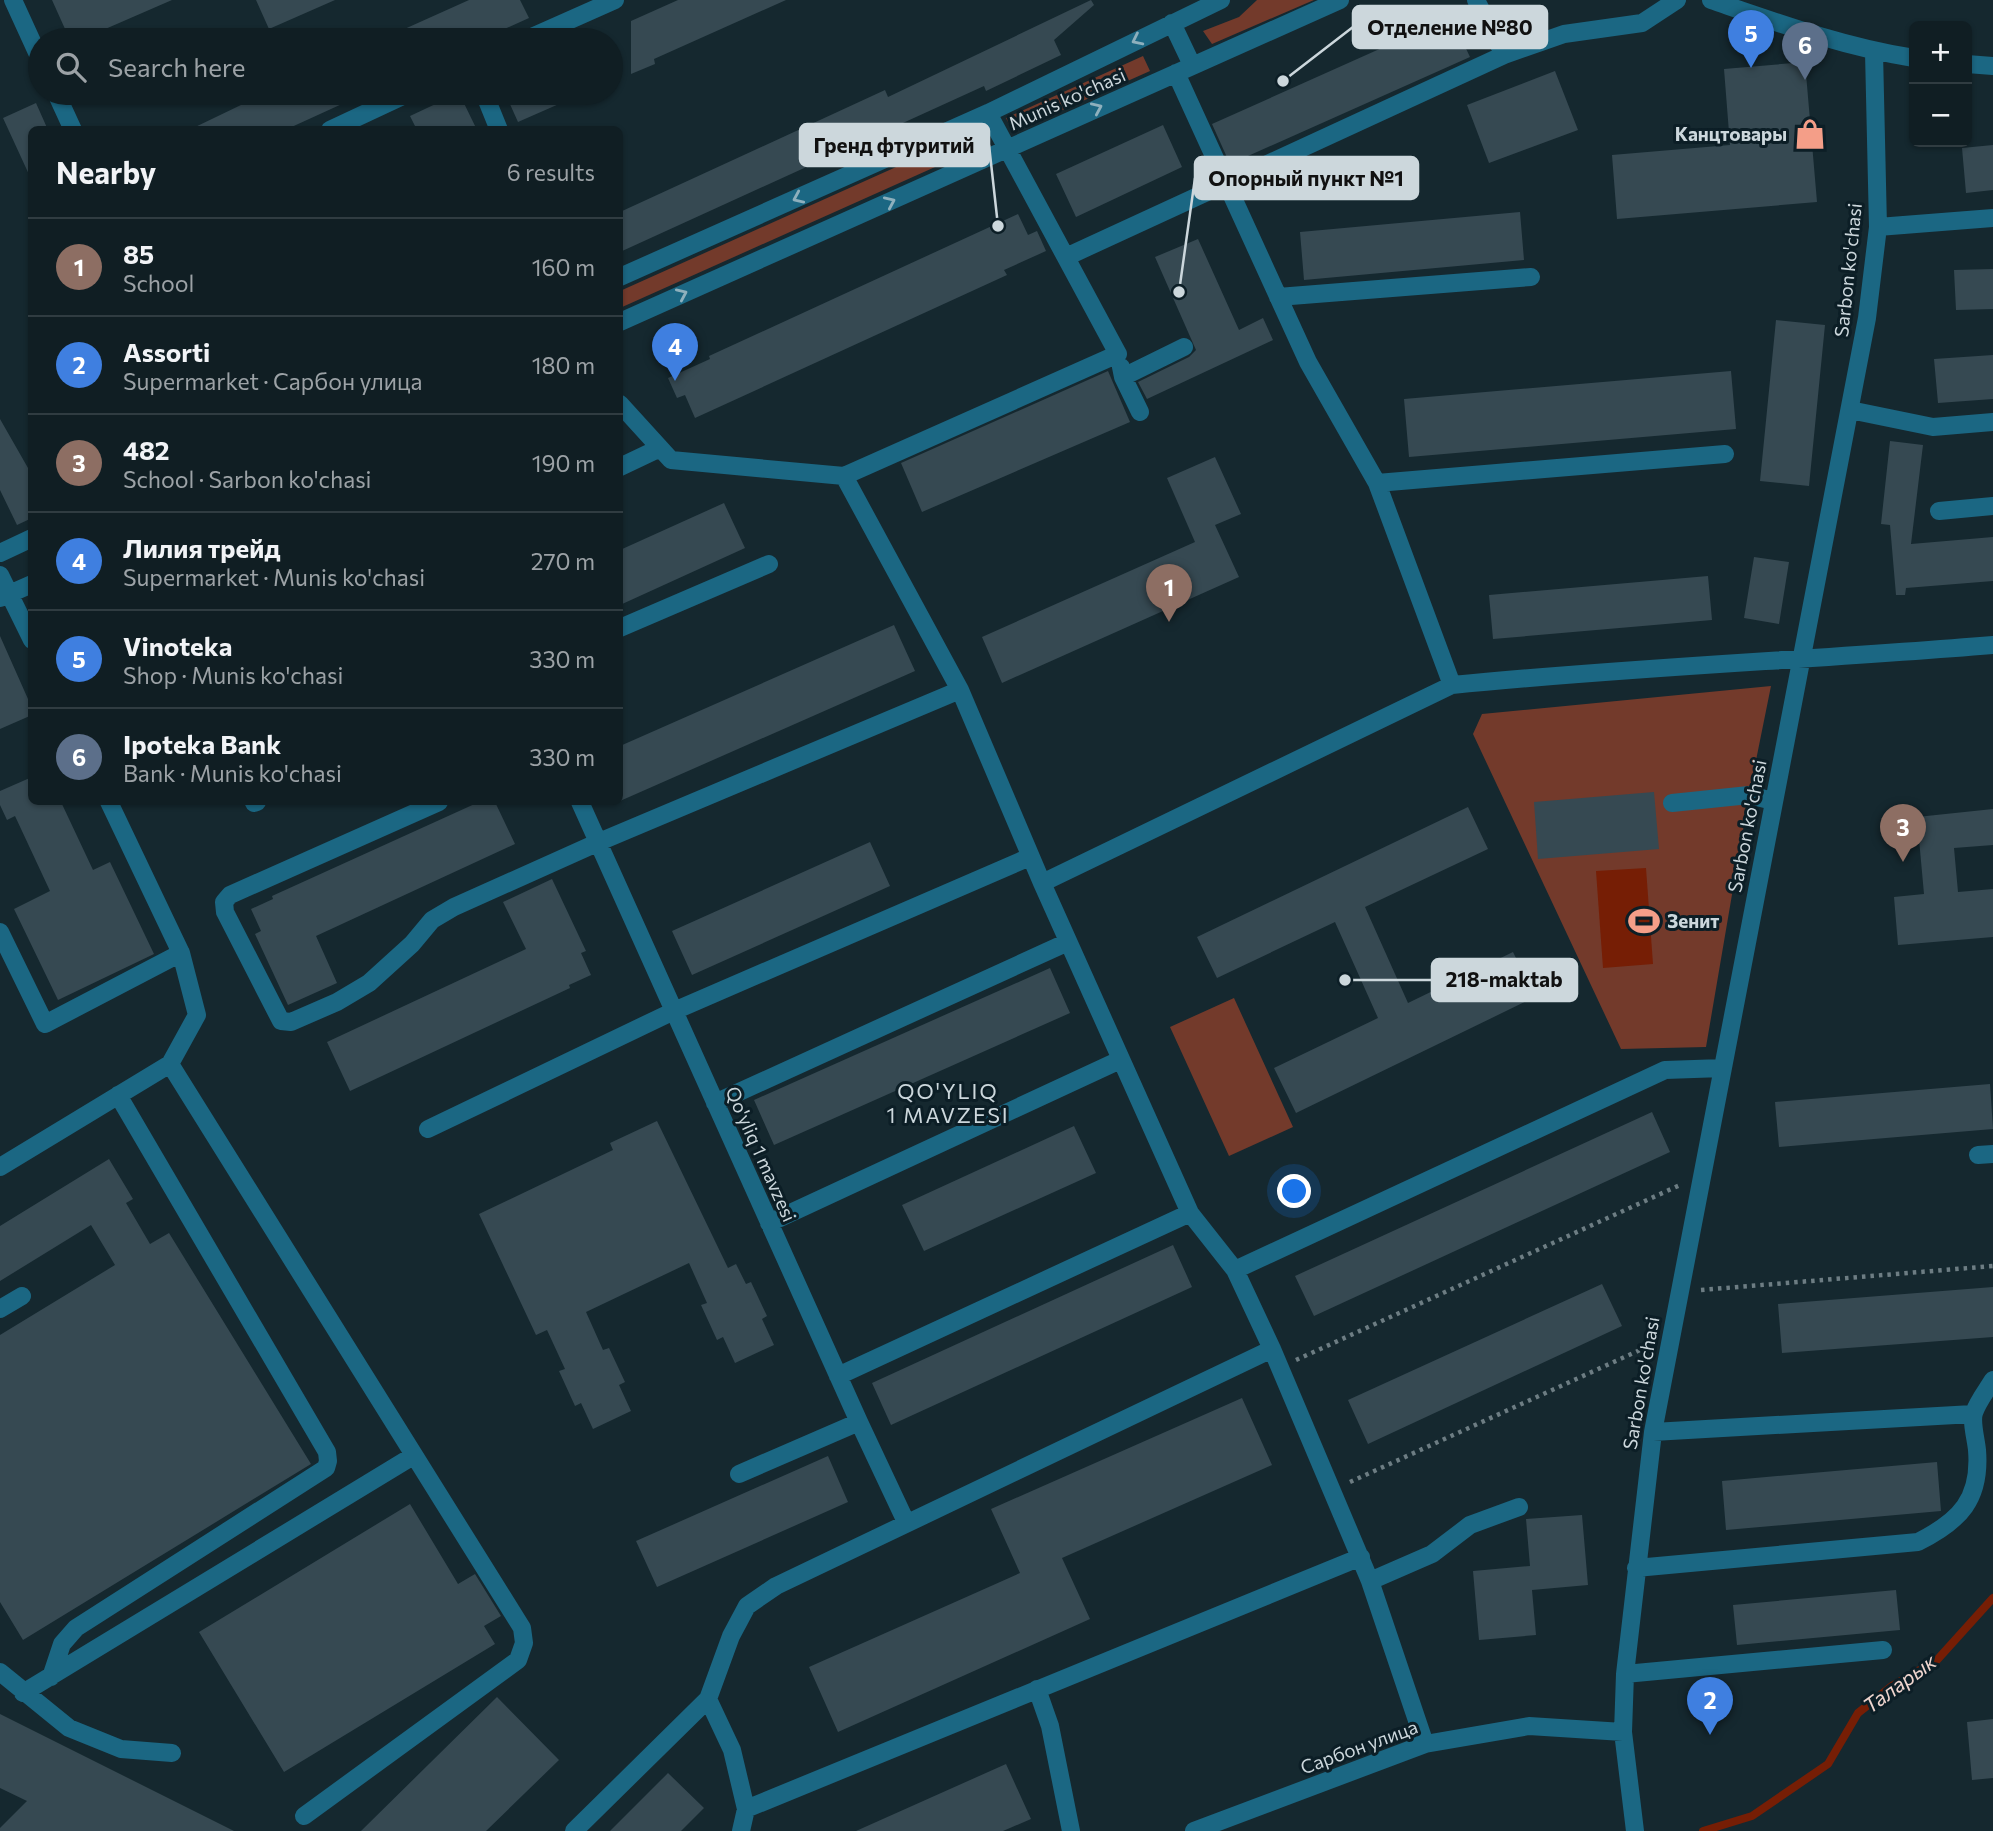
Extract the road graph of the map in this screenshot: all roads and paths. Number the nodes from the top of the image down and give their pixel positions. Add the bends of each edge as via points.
1 (13, 0) edge
2 (615, 0) edge
3 (1221, 0) edge
4 (1340, 0) edge
5 (1476, 0) edge
6 (1677, 0) edge
7 (1711, 0) edge
8 (1172, 23) junction
9 (551, 28) edge
10 (28, 33) edge
11 (1874, 52) junction
12 (1504, 55) junction
13 (1909, 57) edge
14 (1972, 64) edge
15 (1993, 66) edge
16 (1184, 69) junction
17 (62, 105) edge
18 (383, 105) edge
19 (489, 105) edge
20 (988, 113) junction
21 (71, 126) edge
22 (339, 126) edge
23 (497, 126) edge
24 (1006, 149) junction
25 (1226, 184) junction
26 (1993, 218) edge
27 (1878, 227) junction
28 (1066, 257) junction
29 (623, 276) edge
30 (1531, 277) dead end
31 (1278, 297) junction
32 (623, 321) edge
33 (1184, 347) dead end
34 (1118, 354) junction
35 (1123, 377) junction
36 (623, 407) edge
37 (1850, 410) junction
38 (1140, 412) dead end
39 (1993, 422) edge
40 (660, 448) junction
41 (1725, 454) dead end
42 (623, 466) edge
43 (844, 475) junction
44 (1377, 482) junction
45 (1993, 506) edge
46 (1939, 510) dead end
47 (28, 540) edge
48 (0, 553) edge
49 (769, 564) dead end
50 (0, 575) edge
51 (28, 586) edge
52 (5, 596) edge
53 (623, 627) edge
54 (28, 633) edge
55 (1993, 645) edge
56 (1801, 659) junction
57 (1452, 685) junction
58 (960, 690) junction
59 (1773, 801) junction
60 (1672, 803) dead end
61 (110, 805) edge
62 (432, 805) edge
63 (581, 805) edge
64 (599, 842) junction
65 (1030, 857) junction
66 (1042, 883) junction
67 (0, 932) edge
68 (1068, 942) junction
69 (181, 953) junction
70 (674, 1011) junction
71 (1120, 1060) junction
72 (170, 1064) junction
73 (1723, 1068) junction
74 (118, 1096) junction
75 (715, 1102) junction
76 (428, 1129) dead end
77 (0, 1167) edge
78 (1703, 1175) junction
79 (1190, 1213) junction
80 (769, 1223) junction
81 (1993, 1266) edge
82 (1235, 1270) junction
83 (1679, 1291) junction
84 (22, 1296) dead end
85 (0, 1309) edge
86 (1671, 1336) junction
87 (1272, 1349) junction
88 (1280, 1367) junction
89 (838, 1376) junction
90 (1993, 1380) edge
91 (1973, 1414) junction
92 (859, 1422) junction
93 (1653, 1432) junction
94 (413, 1456) junction
95 (739, 1474) dead end
96 (1333, 1489) junction
97 (1519, 1507) dead end
98 (906, 1522) junction
99 (1361, 1557) junction
100 (1636, 1568) junction
101 (1370, 1581) junction
102 (1883, 1650) dead end
103 (0, 1672) edge
104 (1625, 1674) junction
105 (51, 1677) junction
106 (1037, 1689) junction
107 (23, 1693) junction
108 (708, 1699) junction
109 (1623, 1732) junction
110 (1425, 1744) junction
111 (172, 1753) dead end
112 (746, 1809) junction
113 (304, 1816) dead end
114 (1634, 1826) edge
115 (574, 1831) edge
116 (741, 1831) edge
117 (1071, 1831) edge
118 (1194, 1831) edge

1 - 10 street
2 - 9 street
3 - 8 street, Munis ko'chasi
4 - 16 street, Munis ko'chasi
5 - 12 street
6 - 12 street via 1642,23 1564,33
7 - 11 street
8 - 16 street
8 -> 20 street, Munis ko'chasi
11 - 13 street
11 - 27 street, Sarbon ko'chasi
12 - 25 street
14 - 15 street
24 -> 16 street, Munis ko'chasi
16 - 25 street
17 - 21 street
18 - 22 street
19 - 23 street
20 - 24 street
20 -> 29 street, Munis ko'chasi
24 - 28 street
32 -> 24 street, Munis ko'chasi
25 - 28 street
25 - 31 street
26 - 27 street
27 - 37 street, Sarbon ko'chasi
28 - 34 street
30 - 31 street
31 - 44 street via 1308,362
33 - 35 street
34 - 35 street
34 - 43 street
35 - 38 street
36 - 40 street
37 - 39 street via 1933,427
37 - 56 street, Sarbon ko'chasi
40 - 42 street
40 - 43 street via 671,460
41 - 44 street
43 - 58 street
44 - 57 street
45 - 46 street
47 - 48 street
49 - 53 street
50 - 52 street
51 - 52 street
52 - 54 street
55 - 56 street
56 - 57 street
56 - 59 street, Sarbon ko'chasi
57 - 66 street
58 - 64 street
58 - 65 street
59 - 60 street via 1749,795
59 - 73 street, Sarbon ko'chasi
61 - 69 street
62 - 64 street via 230,895 224,902 281,1021 291,1022 369,983 432,920 454,907
63 - 64 street, Qo'yliq 1 mavzesi
64 - 70 street, Qo'yliq 1 mavzesi
65 - 66 street
65 - 70 street
66 - 68 street
67 - 69 street via 45,1024
68 - 71 street
68 - 75 street
69 - 72 street via 197,1015
70 - 75 street, Qo'yliq 1 mavzesi
70 - 76 street
71 - 79 street
71 - 80 street
72 - 74 street
72 - 94 street
73 - 78 street, Sarbon ko'chasi
73 - 82 street via 1665,1070
74 - 77 street
74 - 105 street via 327,1452 328,1461 326,1468 76,1628 62,1644
75 - 80 street, Qo'yliq 1 mavzesi
78 - 83 street, Sarbon ko'chasi
78 - 88 path
79 - 82 street
79 - 89 street
80 - 89 street, Qo'yliq 1 mavzesi
81 - 83 path
82 - 87 street
83 - 86 street, Sarbon ko'chasi
84 - 85 street
86 - 93 street, Sarbon ko'chasi
86 - 96 path
87 - 88 street
87 - 98 street
88 - 96 street
89 - 92 street, Qo'yliq 1 mavzesi
90 - 91 street
91 - 93 street
91 - 100 street via 1978,1466 1972,1495 1941,1531 1918,1542
92 - 95 street
92 - 98 street, Qo'yliq 1 mavzesi
93 - 100 street, Sarbon ko'chasi
94 - 105 street
94 - 113 street via 522,1628 524,1643 517,1660
96 - 99 street
97 - 101 street via 1470,1525 1432,1554
98 - 108 street via 776,1586 747,1606
99 - 101 street
99 - 106 street
100 - 104 street, Sarbon ko'chasi
101 - 110 street
102 - 104 street
103 - 107 street
104 - 109 street, Sarbon ko'chasi
105 - 107 street
106 - 112 street
106 - 117 street via 1050,1726
107 - 111 street via 69,1728 121,1749
108 - 112 street via 732,1750
108 - 115 street
109 - 110 street, Сарбон улица via 1529,1726
109 - 114 street
110 - 118 street, Сарбон улица
112 - 116 street

